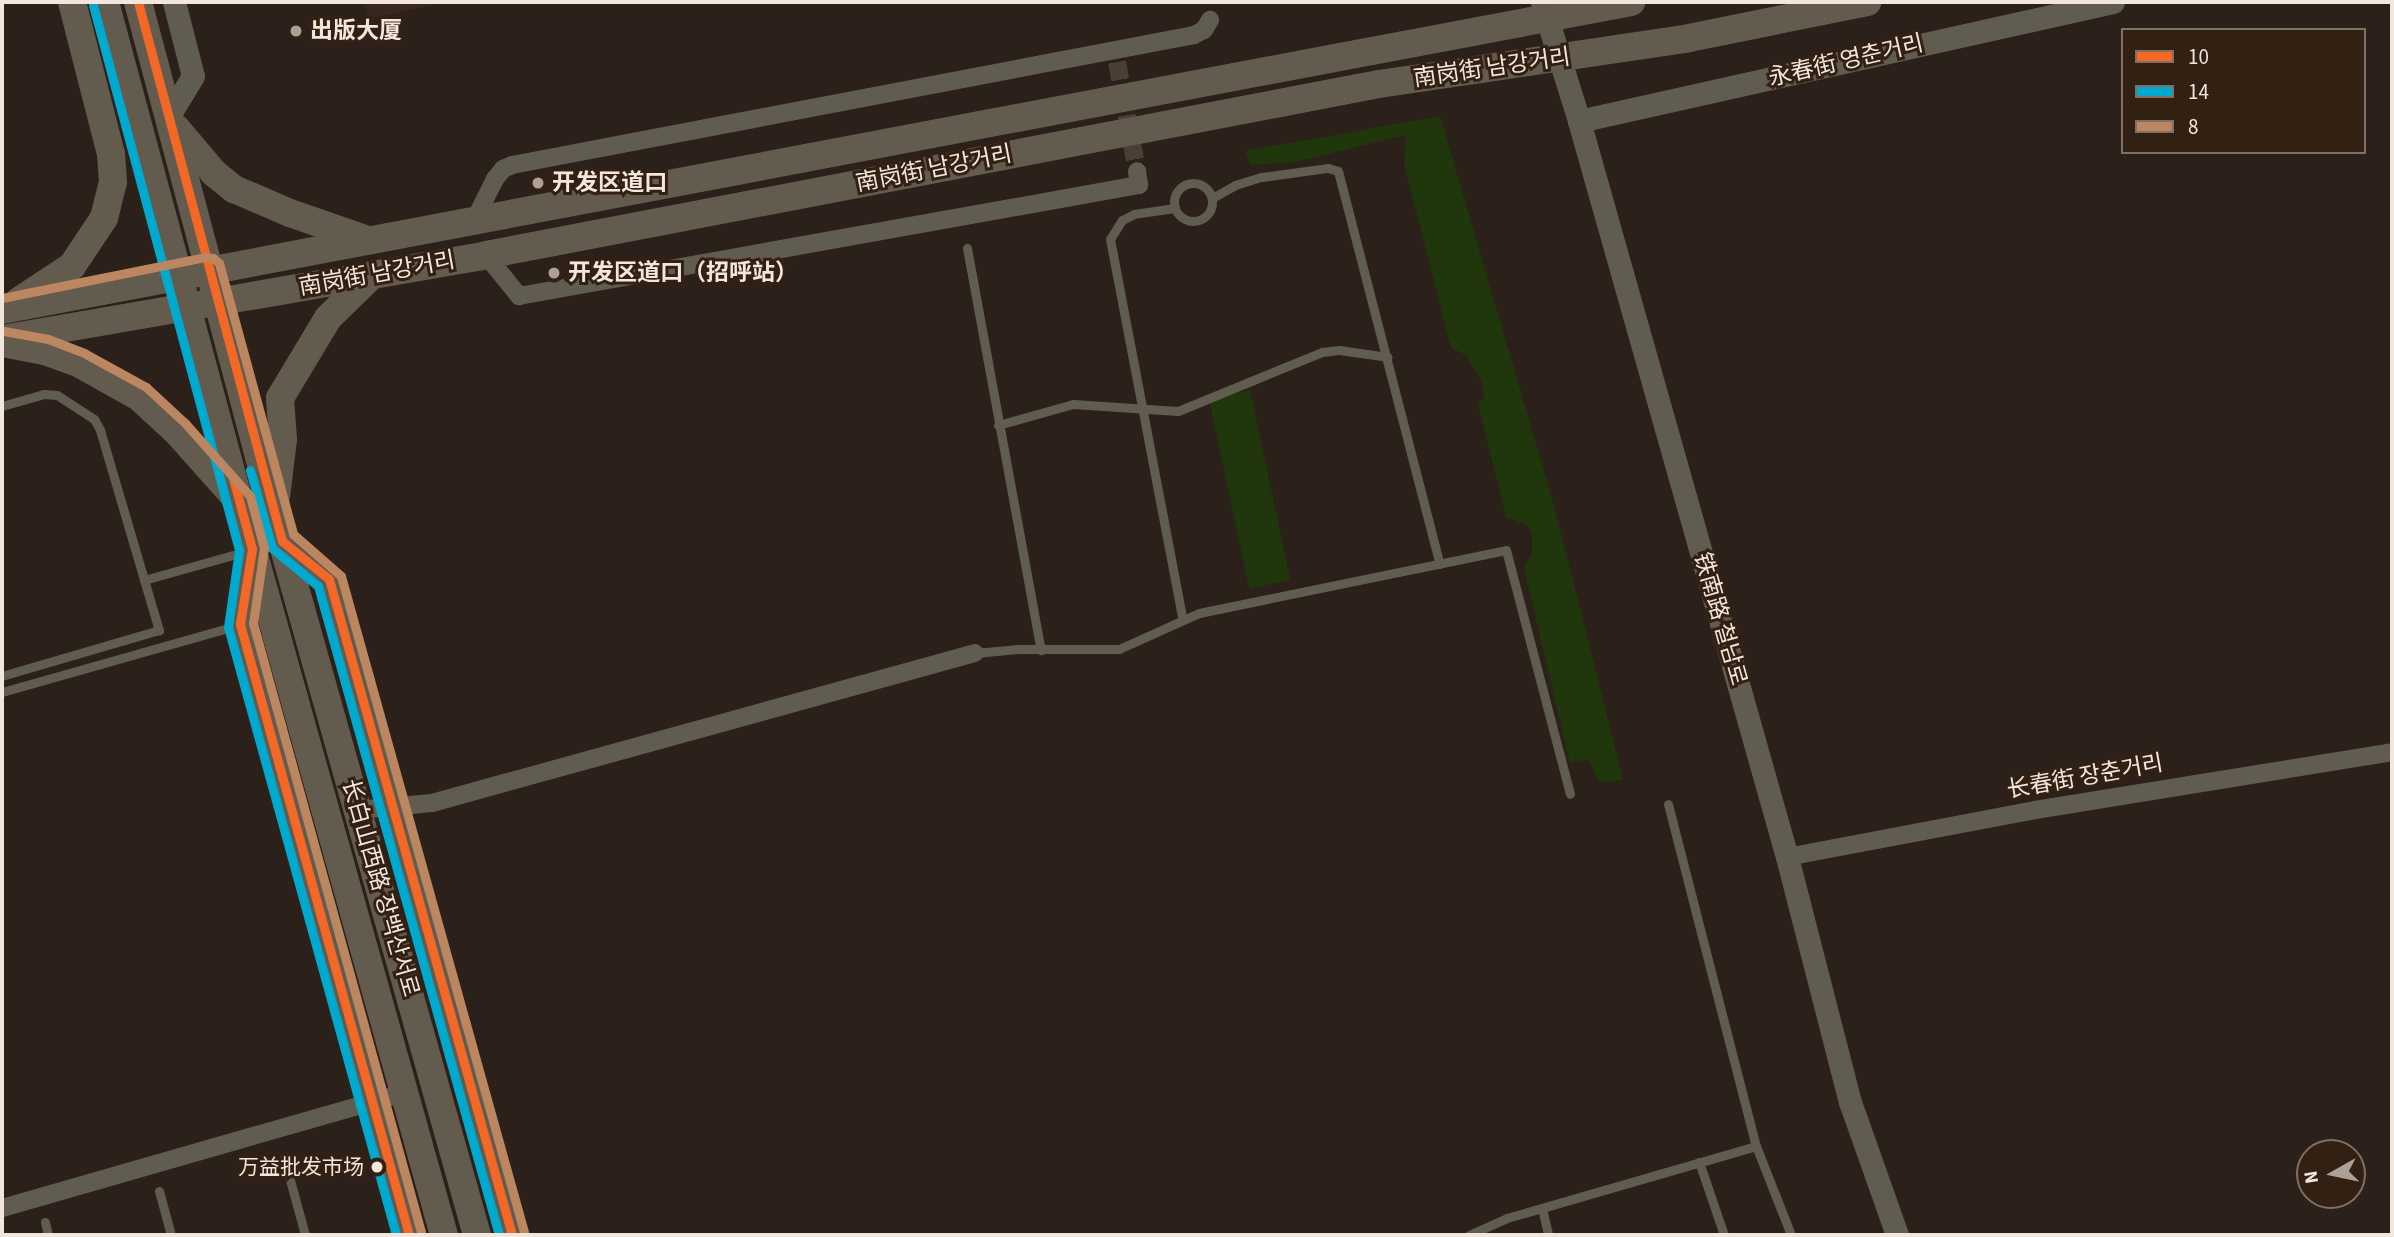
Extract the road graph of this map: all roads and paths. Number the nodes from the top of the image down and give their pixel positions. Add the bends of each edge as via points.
1 (72, 2) edge
2 (105, 2) edge
3 (138, 2) edge
4 (174, 2) edge
5 (1542, 2) edge
6 (1631, 2) edge
7 (1867, 2) edge
8 (2113, 2) edge
9 (1210, 20) dead end
10 (168, 117) junction
11 (1579, 121) junction
12 (1137, 171) dead end
13 (1212, 198) junction
14 (1175, 208) junction
15 (475, 219) junction
16 (368, 240) junction
17 (967, 248) dead end
18 (485, 255) junction
19 (208, 269) junction
20 (179, 275) junction
21 (373, 275) junction
22 (218, 304) junction
23 (4, 309) edge
24 (188, 309) junction
25 (2, 341) edge
26 (1388, 357) junction
27 (2, 406) edge
28 (1143, 410) junction
29 (998, 425) junction
30 (239, 500) junction
31 (274, 513) junction
32 (282, 541) junction
33 (252, 549) junction
34 (1440, 564) junction
35 (144, 580) junction
36 (1182, 620) junction
37 (240, 624) junction
38 (1041, 650) junction
39 (975, 653) joint
40 (2, 677) edge
41 (2, 692) edge
42 (2392, 752) edge
43 (1570, 794) dead end
44 (1668, 804) dead end
45 (394, 808) junction
46 (358, 810) junction
47 (1787, 857) junction
48 (404, 1093) junction
49 (373, 1102) junction
50 (1756, 1146) junction
51 (284, 1158) dead end
52 (1699, 1162) junction
53 (159, 1191) dead end
54 (2, 1208) edge
55 (1542, 1208) junction
56 (45, 1222) dead end
57 (48, 1235) edge
58 (171, 1235) edge
59 (305, 1235) edge
60 (409, 1235) edge
61 (444, 1235) edge
62 (477, 1235) edge
63 (512, 1235) edge
64 (1469, 1235) edge
65 (1548, 1235) edge
66 (1724, 1235) edge
67 (1791, 1235) edge
68 (1896, 1235) edge

1 - 23 main road via 111,154 113,182 104,218 72,266
2 - 20 main road, 长白山西路 장백산서로
3 - 10 main road, 长白山西路 장백산서로
4 - 10 street via 193,76
5 - 11 street, 铁南路 철남로
6 - 15 main road, 南岗街 남강거리, bridge
7 - 18 main road, 南岗街 남강거리, bridge via 1689,38 1380,85
8 - 11 street, 永春街 영춘거리
9 - 15 street via 1204,30 1194,34 1116,55 512,165 495,179
10 - 16 main road via 228,185
10 - 19 main road, 长白山西路 장백산서로
11 - 47 street, 铁南路 철남로
12 - 18 street via 1139,185 519,296
13 - 14 lane via 1211,211 1201,220 1182,218
13 - 14 lane via 1206,187 1188,183 1175,195
13 - 26 lane via 1262,177 1328,168 1338,171
14 - 28 lane via 1134,214 1122,220 1110,239
15 - 16 main road, 南岗街 남강거리
16 - 19 main road, 南岗街 남강거리
17 - 29 lane
18 - 21 main road, 南岗街 남강거리
19 - 20 main road, 南岗街 남강거리
19 - 22 main road, 长白山西路 장백산서로
20 - 23 main road, 南岗街 남강거리
20 - 24 main road, 长白山西路 장백산서로
21 - 22 main road, 南岗街 남강거리
21 - 31 main road via 328,318 280,398 283,439
22 - 24 main road, 南岗街 남강거리
22 - 31 main road, 长白山西路 장백산서로
24 - 25 main road, 南岗街 남강거리 via 119,316
24 - 30 main road, 长白山西路 장백산서로
25 - 30 main road via 80,364 139,397
26 - 28 lane via 1322,352 1198,406 1170,412
26 - 34 lane
27 - 35 lane via 44,394 57,395 94,419
28 - 29 lane via 1073,404
28 - 36 lane
29 - 38 lane
30 - 33 main road, 长白山西路 장백산서로
31 - 32 main road, 长白山西路 장백산서로
32 - 45 street, 长白山西路 장백산서로 via 329,579
32 - 46 main road, 长白山西路 장백산서로
33 - 35 lane
33 - 37 street, 长白山西路 장백산서로
33 - 48 main road, 长白山西路 장백산서로
34 - 36 lane
34 - 43 lane via 1506,550
35 - 40 lane via 159,630
36 - 38 lane via 1119,649
37 - 41 lane
37 - 49 street, 长白山西路 장백산서로
38 - 39 lane
39 - 45 street via 432,803
42 - 47 street, 长春街 장춘거리 via 2035,810
44 - 50 lane
45 - 46 street
45 - 63 street, 长白山西路 장백산서로
46 - 62 main road, 长白山西路 장백산서로
47 - 68 street, 铁南路 철남로 via 1850,1102
48 - 49 street
48 - 61 main road, 长白山西路 장백산서로
49 - 54 street
49 - 60 street, 长白山西路 장백산서로
50 - 52 lane
50 - 67 lane
51 - 59 lane
52 - 55 lane
52 - 66 lane
53 - 58 lane
55 - 64 lane
55 - 65 lane
56 - 57 lane

